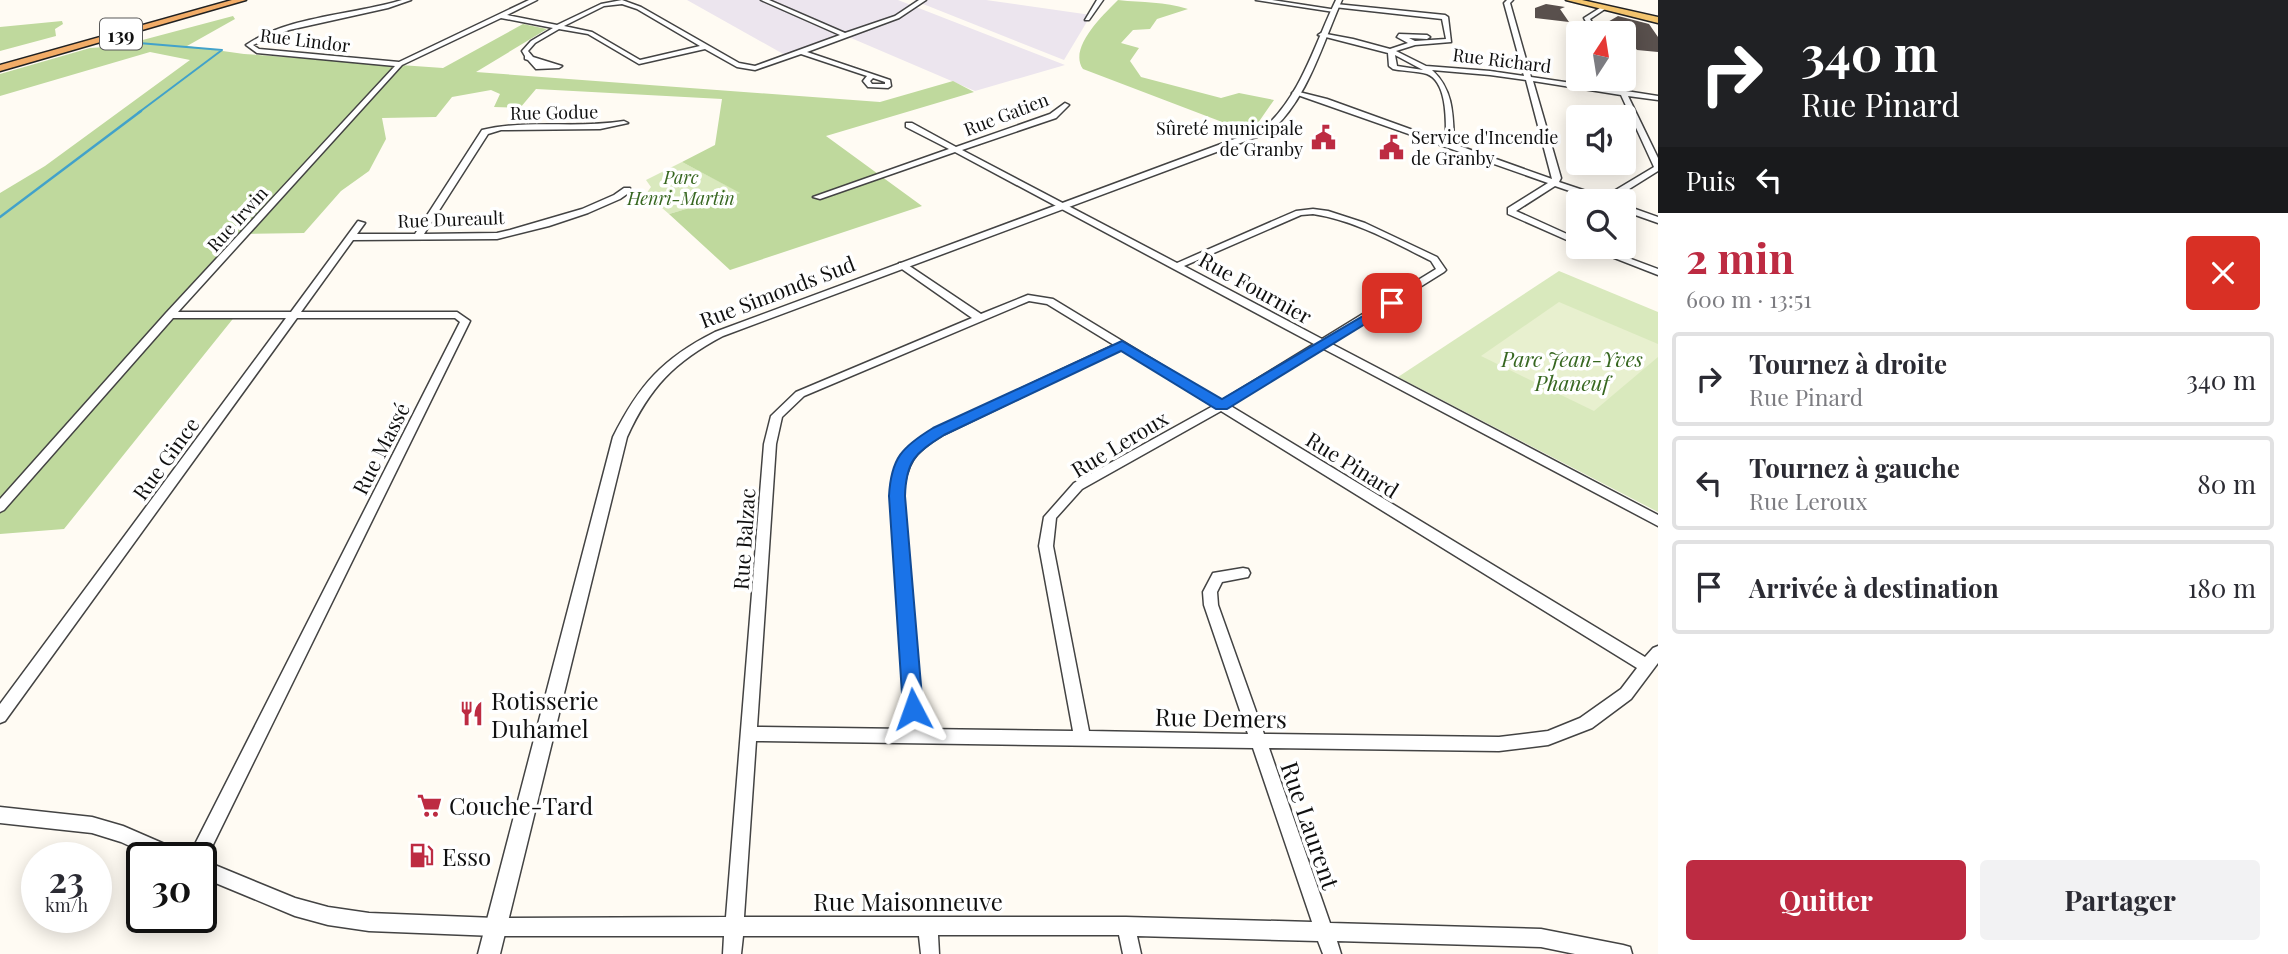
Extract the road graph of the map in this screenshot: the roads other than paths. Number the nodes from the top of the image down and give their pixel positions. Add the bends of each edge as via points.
1 (242, 0) edge
2 (408, 0) edge
3 (534, 0) edge
4 (764, 0) edge
5 (923, 0) edge
6 (1100, 0) edge
7 (1259, 0) edge
8 (1510, 0) edge
9 (1570, 0) edge
10 (1592, 0) edge
11 (1336, 5) edge
12 (1603, 8) junction
13 (501, 16) junction
14 (1658, 18) edge
15 (1087, 19) dead end
16 (1589, 21) edge
17 (558, 27) junction
18 (1321, 35) junction
19 (846, 36) junction
20 (1449, 40) junction
21 (1414, 43) junction
22 (705, 47) junction
23 (1391, 51) junction
24 (802, 52) junction
25 (527, 58) dead end
26 (400, 64) junction
27 (0, 68) edge
28 (1429, 71) junction
29 (872, 76) dead end
30 (1531, 79) junction
31 (1623, 92) junction
32 (1296, 93) junction
33 (1658, 97) edge
34 (1065, 105) dead end
35 (624, 123) dead end
36 (909, 125) dead end
37 (1450, 146) junction
38 (955, 150) junction
39 (1658, 167) edge
40 (1554, 183) junction
41 (1571, 189) edge
42 (1624, 189) edge
43 (627, 190) dead end
44 (817, 197) dead end
45 (1060, 206) junction
46 (1636, 212) edge
47 (1658, 220) edge
48 (361, 223) dead end
49 (351, 237) junction
50 (417, 237) junction
51 (1566, 237) edge
52 (1623, 259) edge
53 (902, 265) junction
54 (1177, 266) junction
55 (1658, 272) edge
56 (1038, 298) joint
57 (170, 315) junction
58 (294, 315) junction
59 (978, 317) junction
60 (1122, 345) junction
61 (1322, 345) junction
62 (1222, 405) junction
63 (0, 507) edge
64 (1658, 521) edge
65 (1243, 573) dead end
66 (1658, 652) edge
67 (1647, 666) junction
68 (0, 716) edge
69 (750, 734) junction
70 (915, 736) junction
71 (1082, 737) junction
72 (1257, 740) junction
73 (0, 815) edge
74 (141, 842) edge
75 (205, 842) edge
76 (217, 875) edge
77 (928, 925) junction
78 (495, 926) junction
79 (1126, 926) junction
80 (734, 927) junction
81 (1325, 933) junction
82 (489, 954) edge
83 (732, 954) edge
84 (930, 954) edge
85 (1132, 954) edge
86 (1332, 954) edge
87 (1623, 954) edge

1 - 27 highway, 139
2 - 26 street, Rue Lindor via 298,25 249,45 257,51
3 - 13 street, Rue Irwin
4 - 19 street
5 - 19 street via 897,17
6 - 15 street
7 - 11 street
8 - 30 street via 1509,11
9 - 12 main road
10 - 14 main road
11 - 18 street, Rue Simonds Sud
11 - 20 street via 1445,17
12 - 14 main road
12 - 16 street
13 - 17 street
13 - 26 street, Rue Irwin
17 - 22 street via 590,33 639,62
17 - 22 street via 603,5 622,2
17 - 25 street via 533,41 525,51
18 - 23 street
18 - 32 street, Rue Simonds Sud
19 - 24 street
20 - 21 street
20 - 21 street via 1399,36
21 - 23 street
22 - 24 street via 737,65 755,68
23 - 28 street
23 - 28 street, Rue Richard via 1395,68
24 - 29 street
26 - 57 street, Rue Irwin
28 - 30 street, Rue Richard
28 - 37 street via 1446,92
30 - 31 street, Rue Richard
30 - 40 street via 1557,178
31 - 33 street, Rue Richard
31 - 39 street
32 - 37 street
32 - 45 street, Rue Simonds Sud via 1285,114 1267,130
34 - 38 street, Rue Gatien via 1053,116
35 - 50 street, Rue Godue via 485,132
36 - 38 street, Rue Fournier
37 - 40 street
38 - 44 street, Rue Gatien
38 - 45 street, Rue Fournier
39 - 42 street
40 - 41 street
40 - 51 street via 1511,210
43 - 50 street, Rue Dureault via 612,201 515,232
45 - 53 street, Rue Simonds Sud
45 - 54 street, Rue Fournier
46 - 47 street
48 - 49 street, Rue Gince
49 - 50 street, Rue Dureault
49 - 58 street, Rue Gince
52 - 55 street
53 - 59 street
53 - 78 street, Rue Simonds Sud via 699,344 660,373 635,404 621,437
54 - 61 street, Rue Fournier
54 - 61 street, Rue Leroux via 1307,211 1339,217 1440,265 1438,274
56 - 59 street, Rue Balzac
56 - 60 street, Rue Pinard
57 - 58 street, Rue Massé
57 - 63 street, Rue Irwin
58 - 68 street, Rue Gince
58 - 75 street, Rue Massé via 457,315 465,321
59 - 69 street, Rue Balzac via 800,394 778,416 770,444
60 - 62 street, Rue Pinard
60 - 70 street via 939,432 904,458 897,496
61 - 62 street, Rue Leroux
61 - 64 street, Rue Fournier
62 - 67 street, Rue Pinard
62 - 71 street, Rue Leroux via 1078,486 1050,517 1046,546
65 - 72 street, Rue Laurent via 1218,577 1210,592
66 - 67 street, Rue Demers
67 - 72 street, Rue Demers via 1626,694 1586,723 1548,738 1499,744
69 - 70 street, Rue Demers
69 - 80 street, Rue Balzac
70 - 71 street, Rue Demers
71 - 72 street, Rue Demers
72 - 81 street, Rue Laurent
73 - 74 street via 92,825
76 - 78 street, Rue Maisonneuve via 329,916
77 - 79 street, Rue Maisonneuve
77 - 80 street, Rue Maisonneuve
77 - 84 street
78 - 80 street, Rue Maisonneuve
78 - 82 street, Rue Simonds Sud
79 - 81 street, Rue Maisonneuve
79 - 85 street
80 - 83 street, Rue Balzac
81 - 86 street, Rue Laurent
81 - 87 street, Rue Maisonneuve via 1541,938

